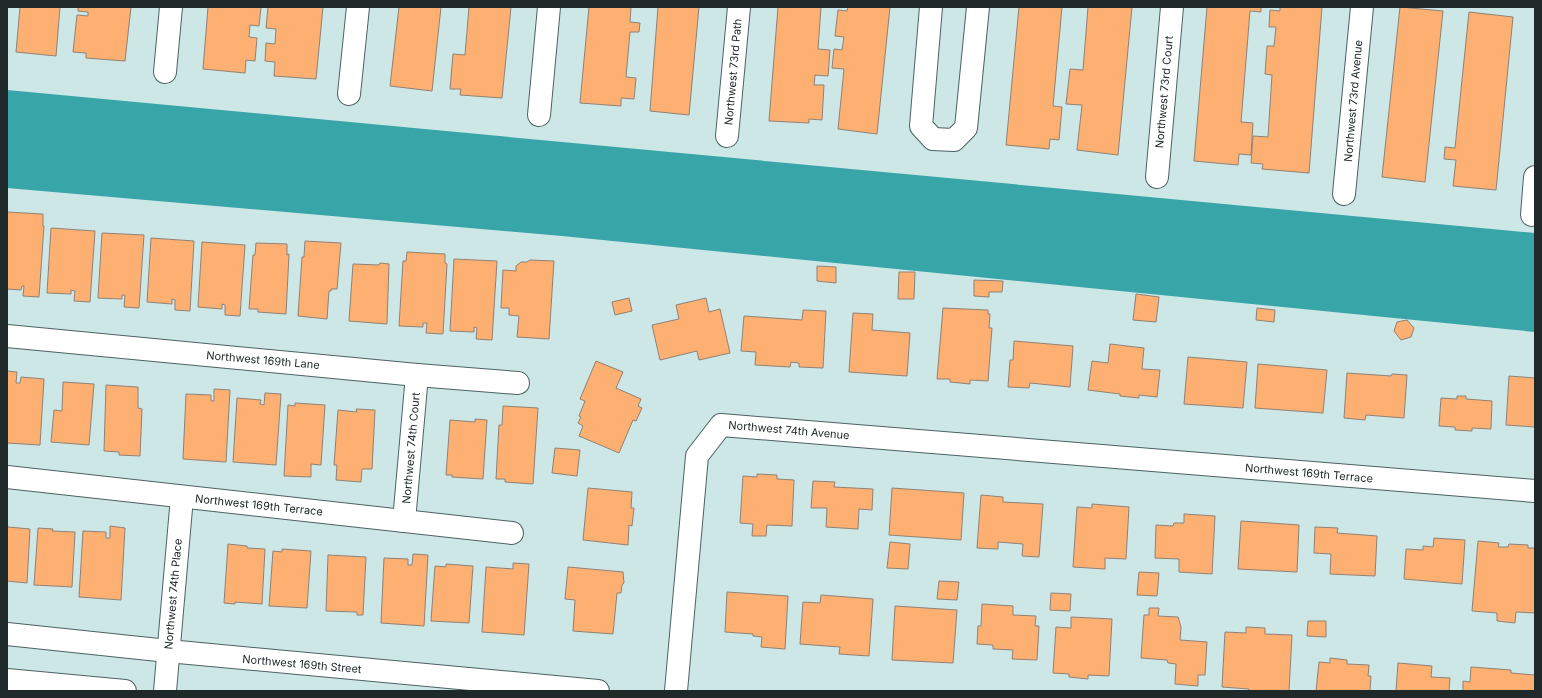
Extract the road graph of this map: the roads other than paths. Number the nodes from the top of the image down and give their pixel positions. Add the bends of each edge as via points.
1 (171, 7) edge
2 (358, 7) edge
3 (549, 7) edge
4 (739, 7) edge
5 (931, 7) edge
6 (978, 7) edge
7 (1172, 7) edge
8 (1362, 7) edge
9 (165, 72) dead end
10 (349, 94) dead end
11 (539, 115) dead end
12 (727, 136) dead end
13 (1156, 177) dead end
14 (1535, 177) edge
15 (1344, 194) dead end
16 (1532, 214) dead end
17 (7, 336) edge
18 (417, 375) junction
19 (518, 383) dead end
20 (1083, 454) joint
21 (7, 477) edge
22 (1535, 491) edge
23 (182, 497) junction
24 (404, 521) junction
25 (512, 533) dead end
26 (7, 634) edge
27 (168, 651) junction
28 (7, 680) edge
29 (125, 691) edge
30 (165, 691) edge
31 (598, 691) edge
32 (676, 691) edge

1 - 9 street
2 - 10 street
3 - 11 street
4 - 12 street, Northwest 73rd Path
5 - 6 street via 921,126 933,138 954,140 966,128
7 - 13 street, Northwest 73rd Court
8 - 15 street, Northwest 73rd Avenue
14 - 16 street
17 - 18 street, Northwest 169th Lane
18 - 19 street, Northwest 169th Lane
18 - 24 street, Northwest 74th Court
20 - 22 street, Northwest 169th Terrace
20 - 32 street, Northwest 74th Avenue via 721,424 697,456
21 - 23 street, Northwest 169th Terrace
23 - 24 street, Northwest 169th Terrace
23 - 27 street, Northwest 74th Place
24 - 25 street, Northwest 169th Terrace
26 - 27 street, Northwest 169th Street
27 - 30 street, Northwest 74th Place
27 - 31 street, Northwest 169th Street
28 - 29 street

